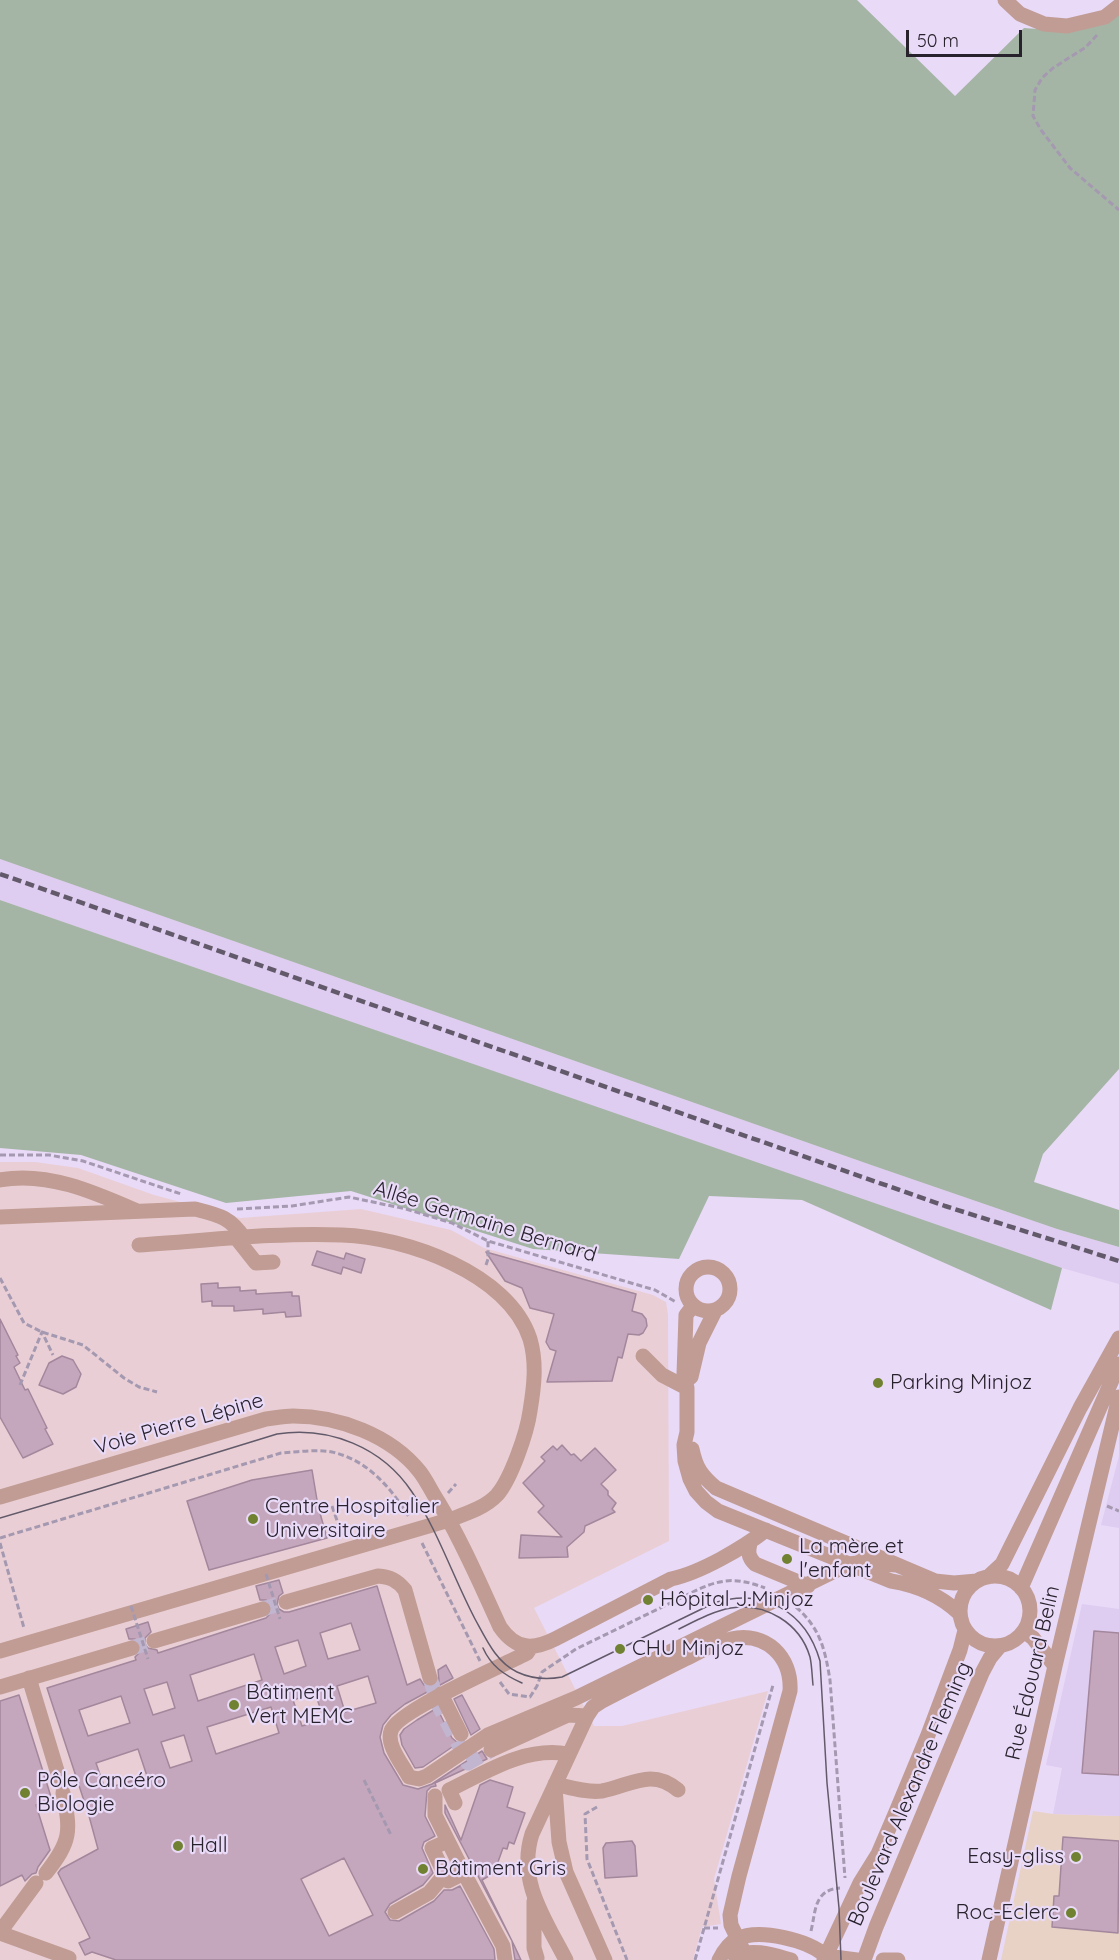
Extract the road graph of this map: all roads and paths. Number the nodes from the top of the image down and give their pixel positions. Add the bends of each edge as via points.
1 (1005, 0) edge
2 (1119, 6) edge
3 (1101, 31) dead end
4 (1119, 210) edge
5 (0, 1155) edge
6 (0, 1180) edge
7 (185, 1195) dead end
8 (234, 1209) dead end
9 (141, 1212) junction
10 (0, 1217) edge
11 (239, 1239) junction
12 (488, 1240) junction
13 (139, 1245) dead end
14 (273, 1262) dead end
15 (0, 1278) edge
16 (482, 1280) junction
17 (676, 1302) dead end
18 (693, 1306) junction
19 (715, 1311) junction
20 (42, 1332) junction
21 (1119, 1338) edge
22 (53, 1355) dead end
23 (643, 1356) dead end
24 (1119, 1364) edge
25 (20, 1385) dead end
26 (687, 1388) junction
27 (158, 1392) dead end
28 (1119, 1397) edge
29 (687, 1431) junction
30 (0, 1497) edge
31 (1103, 1505) dead end
32 (332, 1506) dead end
33 (1119, 1510) edge
34 (734, 1517) junction
35 (789, 1519) junction
36 (449, 1520) junction
37 (413, 1524) dead end
38 (766, 1530) junction
39 (418, 1536) dead end
40 (0, 1538) edge
41 (745, 1540) junction
42 (0, 1543) edge
43 (347, 1551) junction
44 (849, 1564) junction
45 (896, 1565) junction
46 (266, 1574) junction
47 (982, 1579) junction
48 (808, 1586) junction
49 (1021, 1588) junction
50 (782, 1597) junction
51 (286, 1602) tunnel mouth
52 (132, 1609) junction
53 (263, 1609) tunnel mouth
54 (960, 1614) junction
55 (117, 1618) junction
56 (280, 1619) dead end
57 (965, 1630) junction
58 (1024, 1631) junction
59 (708, 1634) junction
60 (28, 1641) junction
61 (154, 1641) tunnel mouth
62 (1000, 1646) junction
63 (531, 1647) junction
64 (132, 1648) tunnel mouth
65 (0, 1650) edge
66 (698, 1653) junction
67 (781, 1657) junction
68 (148, 1659) dead end
69 (481, 1662) dead end
70 (1055, 1666) junction
71 (494, 1675) dead end
72 (29, 1678) junction
73 (430, 1678) tunnel mouth
74 (0, 1687) edge
75 (441, 1694) junction
76 (586, 1716) junction
77 (461, 1734) dead end
78 (491, 1750) tunnel mouth
79 (568, 1754) junction
80 (425, 1776) junction
81 (364, 1780) dead end
82 (555, 1784) junction
83 (678, 1790) dead end
84 (455, 1803) dead end
85 (602, 1805) dead end
86 (391, 1835) dead end
87 (448, 1841) junction
88 (445, 1874) junction
89 (464, 1874) junction
90 (534, 1898) junction
91 (395, 1912) dead end
92 (0, 1932) edge
93 (811, 1935) dead end
94 (741, 1946) junction
95 (69, 1958) dead end
96 (537, 1958) dead end
97 (822, 1959) edge
98 (505, 1960) edge
99 (566, 1960) edge
100 (605, 1960) edge
101 (627, 1960) edge
102 (695, 1960) edge
103 (719, 1960) edge
104 (727, 1960) edge
105 (791, 1960) edge
106 (857, 1960) edge
107 (864, 1960) edge
108 (884, 1960) edge
109 (898, 1960) edge
110 (989, 1960) edge

1 - 2 street via 1020,14 1044,24 1067,26 1105,17
3 - 4 path via 1086,47 1042,78 1035,90 1033,116 1070,168
5 - 7 path via 49,1155 83,1161
6 - 9 street via 36,1179 90,1190
8 - 12 path, Allée Germaine Bernard via 292,1206 349,1197 434,1217
9 - 10 street
9 - 11 street via 195,1209 220,1215 235,1224
11 - 13 street
11 - 14 street via 256,1263
11 - 16 street via 344,1235 385,1240 461,1267
12 - 16 path
12 - 17 path, Allée Germaine Bernard via 655,1290
15 - 20 path via 24,1323
16 - 36 street via 518,1314 530,1339 535,1362 532,1397 522,1443 496,1496
18 - 19 street
18 - 19 street via 686,1293 688,1279 699,1269 713,1267 726,1275 731,1289 726,1303
18 - 26 street via 686,1315
19 - 26 street via 699,1343
20 - 22 path
20 - 25 path
20 - 27 path via 82,1345 124,1378
21 - 47 street via 1002,1564
23 - 26 street via 662,1376
24 - 49 street
26 - 29 street
28 - 70 street, Rue Édouard Belin
29 - 34 street via 685,1461 696,1491 706,1502
29 - 35 street via 704,1478 716,1488
30 - 36 street, Voie Pierre Lépine via 266,1419 314,1417 367,1432 402,1454 420,1472
31 - 33 path
32 - 43 path
34 - 38 street
34 - 41 street
35 - 38 street
35 - 45 street
36 - 43 street
36 - 63 street, Voie Pierre Lépine via 506,1636
37 - 40 path via 388,1486 368,1469 333,1452 310,1451 281,1453
38 - 41 street
38 - 44 street
39 - 69 path
41 - 48 street via 755,1564
41 - 63 street via 681,1567 671,1579 541,1646
42 - 60 path
43 - 46 street
44 - 45 street
44 - 48 street
44 - 54 street via 891,1581 908,1583 947,1601
45 - 47 street via 935,1581
46 - 52 street
46 - 56 path, bridge
47 - 49 street via 1000,1576
47 - 54 street via 963,1595
48 - 50 street
49 - 58 street via 1030,1608
50 - 59 street
50 - 71 path via 749,1582 715,1582 576,1648 542,1672 530,1697 510,1694
50 - 93 path via 814,1627 822,1642 830,1680 846,1888 828,1890 819,1897
51 - 73 street via 378,1576 390,1577 405,1590
52 - 55 street
52 - 68 path, bridge
53 - 61 street
54 - 57 street
55 - 60 street
55 - 65 street
57 - 62 street via 980,1643
57 - 97 street, Boulevard Alexandre Fleming via 928,1735 878,1854
58 - 62 street
58 - 70 street
59 - 66 street
59 - 80 street via 576,1698 488,1735
60 - 65 street
62 - 107 street, Boulevard Alexandre Fleming via 982,1673
63 - 75 street via 506,1664
64 - 72 street
66 - 67 street via 742,1637 771,1645
66 - 76 street via 602,1701
67 - 94 street via 791,1679 790,1691 730,1915
67 - 102 path
70 - 110 street, Rue Édouard Belin
72 - 74 street
72 - 92 street via 69,1822 63,1851
75 - 77 street
75 - 80 street via 396,1722 390,1731 390,1742 410,1777
76 - 78 street via 568,1715
76 - 79 street
79 - 82 street
79 - 84 street via 529,1755 505,1762 449,1790
80 - 87 street via 435,1797 435,1815
81 - 86 path
82 - 83 street via 601,1791 648,1779 670,1783
82 - 90 street via 528,1848 527,1868
82 - 100 street via 559,1842 566,1872
85 - 101 path via 585,1814 587,1859
87 - 88 street via 432,1848
87 - 89 street
88 - 89 street via 448,1881
88 - 91 street via 429,1893
89 - 98 street via 503,1946
90 - 96 street
90 - 99 street
92 - 95 street
94 - 97 street via 753,1935 770,1935 818,1949
94 - 103 street via 728,1947
94 - 104 street
94 - 105 street
97 - 106 street
108 - 109 street

